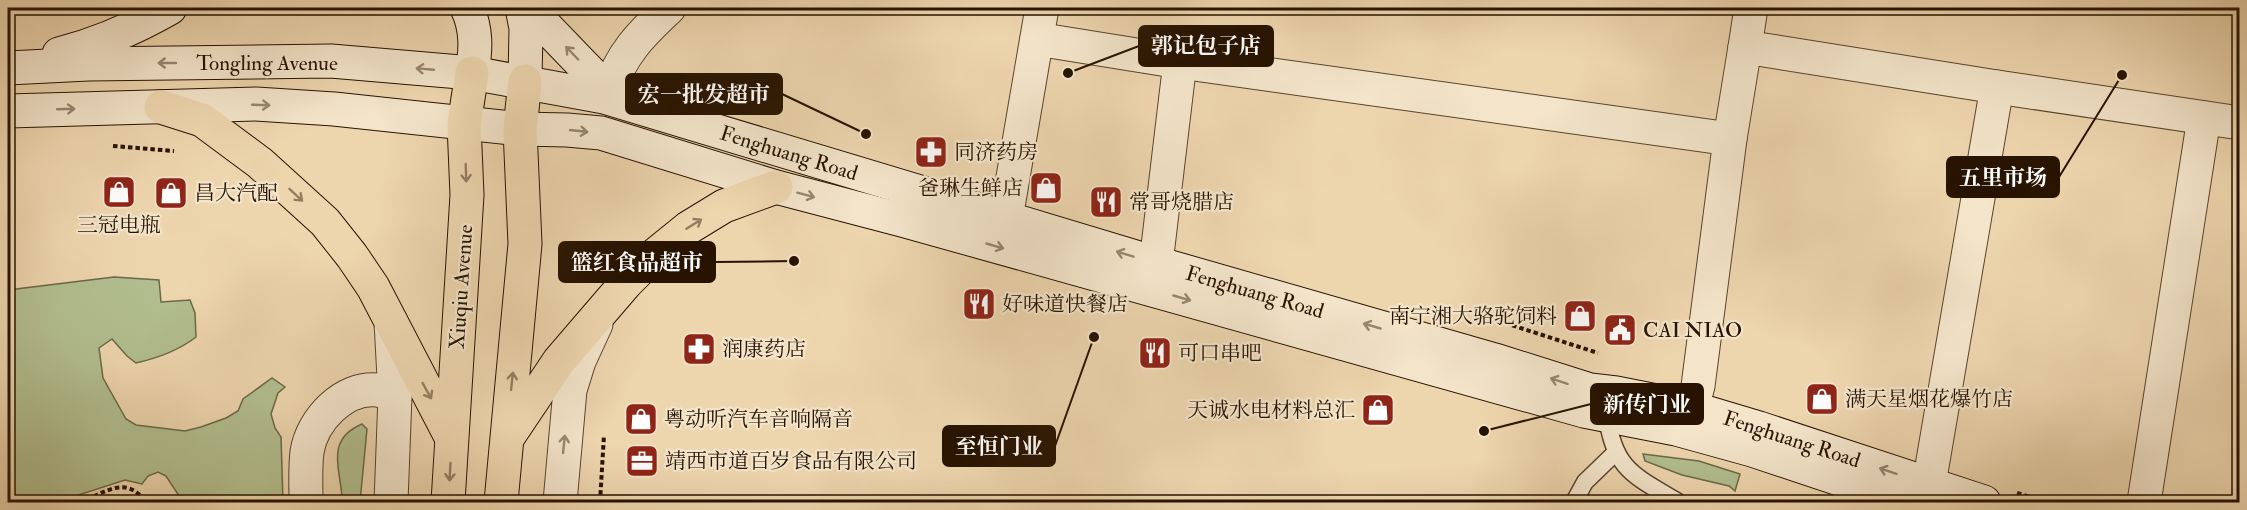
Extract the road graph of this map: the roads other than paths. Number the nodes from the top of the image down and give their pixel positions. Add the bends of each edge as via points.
1 (170, 8) edge
2 (467, 8) edge
3 (522, 8) edge
4 (528, 8) edge
5 (669, 8) edge
6 (1751, 8) edge
7 (1039, 23) edge
8 (1745, 47) junction
9 (1180, 62) junction
10 (8, 67) edge
11 (472, 73) junction
12 (525, 81) junction
13 (1997, 87) junction
14 (621, 98) junction
15 (161, 107) junction
16 (8, 111) edge
17 (2204, 118) junction
18 (2240, 123) edge
19 (464, 124) junction
20 (520, 129) junction
21 (1730, 139) junction
22 (776, 187) junction
23 (1006, 218) junction
24 (1156, 263) junction
25 (600, 315) junction
26 (391, 322) junction
27 (395, 396) junction
28 (1692, 408) junction
29 (1607, 416) junction
30 (451, 437) junction
31 (506, 441) junction
32 (1616, 453) junction
33 (1919, 493) edge
34 (306, 502) edge
35 (391, 502) edge
36 (448, 502) edge
37 (501, 502) edge
38 (560, 502) edge
39 (1574, 502) edge
40 (1677, 502) edge
41 (1984, 502) edge
42 (2144, 502) edge

1 - 10 main road via 98,42
2 - 11 main road via 476,37
3 - 12 main road via 526,28
14 -> 4 main road
5 - 14 main road via 620,62
6 - 8 main road
7 - 9 main road
7 - 23 main road
8 - 13 main road
8 - 21 main road
9 - 21 main road
9 - 24 main road
11 -> 10 main road, Tongling Avenue via 331,61
11 - 12 main road, Tongling Avenue
11 - 19 main road, Xiuqiu Avenue
12 - 14 main road, Fenghuang Road
12 - 20 main road
13 - 17 main road
13 - 33 main road
14 - 23 main road, Fenghuang Road
16 -> 15 main road, Tongling Avenue
15 -> 19 main road, Tongling Avenue via 267,105
15 -> 26 main road via 202,120 292,191 325,222 352,256
17 - 18 main road
17 - 42 main road
19 - 20 main road, Tongling Avenue
19 -> 30 main road, Xiuqiu Avenue via 466,217
20 -> 22 main road, Fenghuang Road via 601,133
31 -> 20 main road via 525,244
21 - 28 main road
25 -> 22 main road via 651,258 688,228 724,206
22 -> 29 main road, Fenghuang Road
24 -> 23 main road, Fenghuang Road
28 -> 24 main road, Fenghuang Road via 1590,390
25 - 31 main road via 560,361
38 -> 25 main road via 570,390
26 - 27 main road
26 -> 30 main road
27 - 34 main road via 377,390 362,391 329,409 307,449
27 - 35 main road
33 -> 28 main road, Fenghuang Road via 1759,428
29 - 32 lane
29 - 33 main road, Fenghuang Road via 1676,429
30 -> 36 main road, Xiuqiu Avenue
31 - 37 main road
32 - 39 lane via 1586,482
32 - 40 lane via 1638,478
33 - 41 main road, Fenghuang Road

